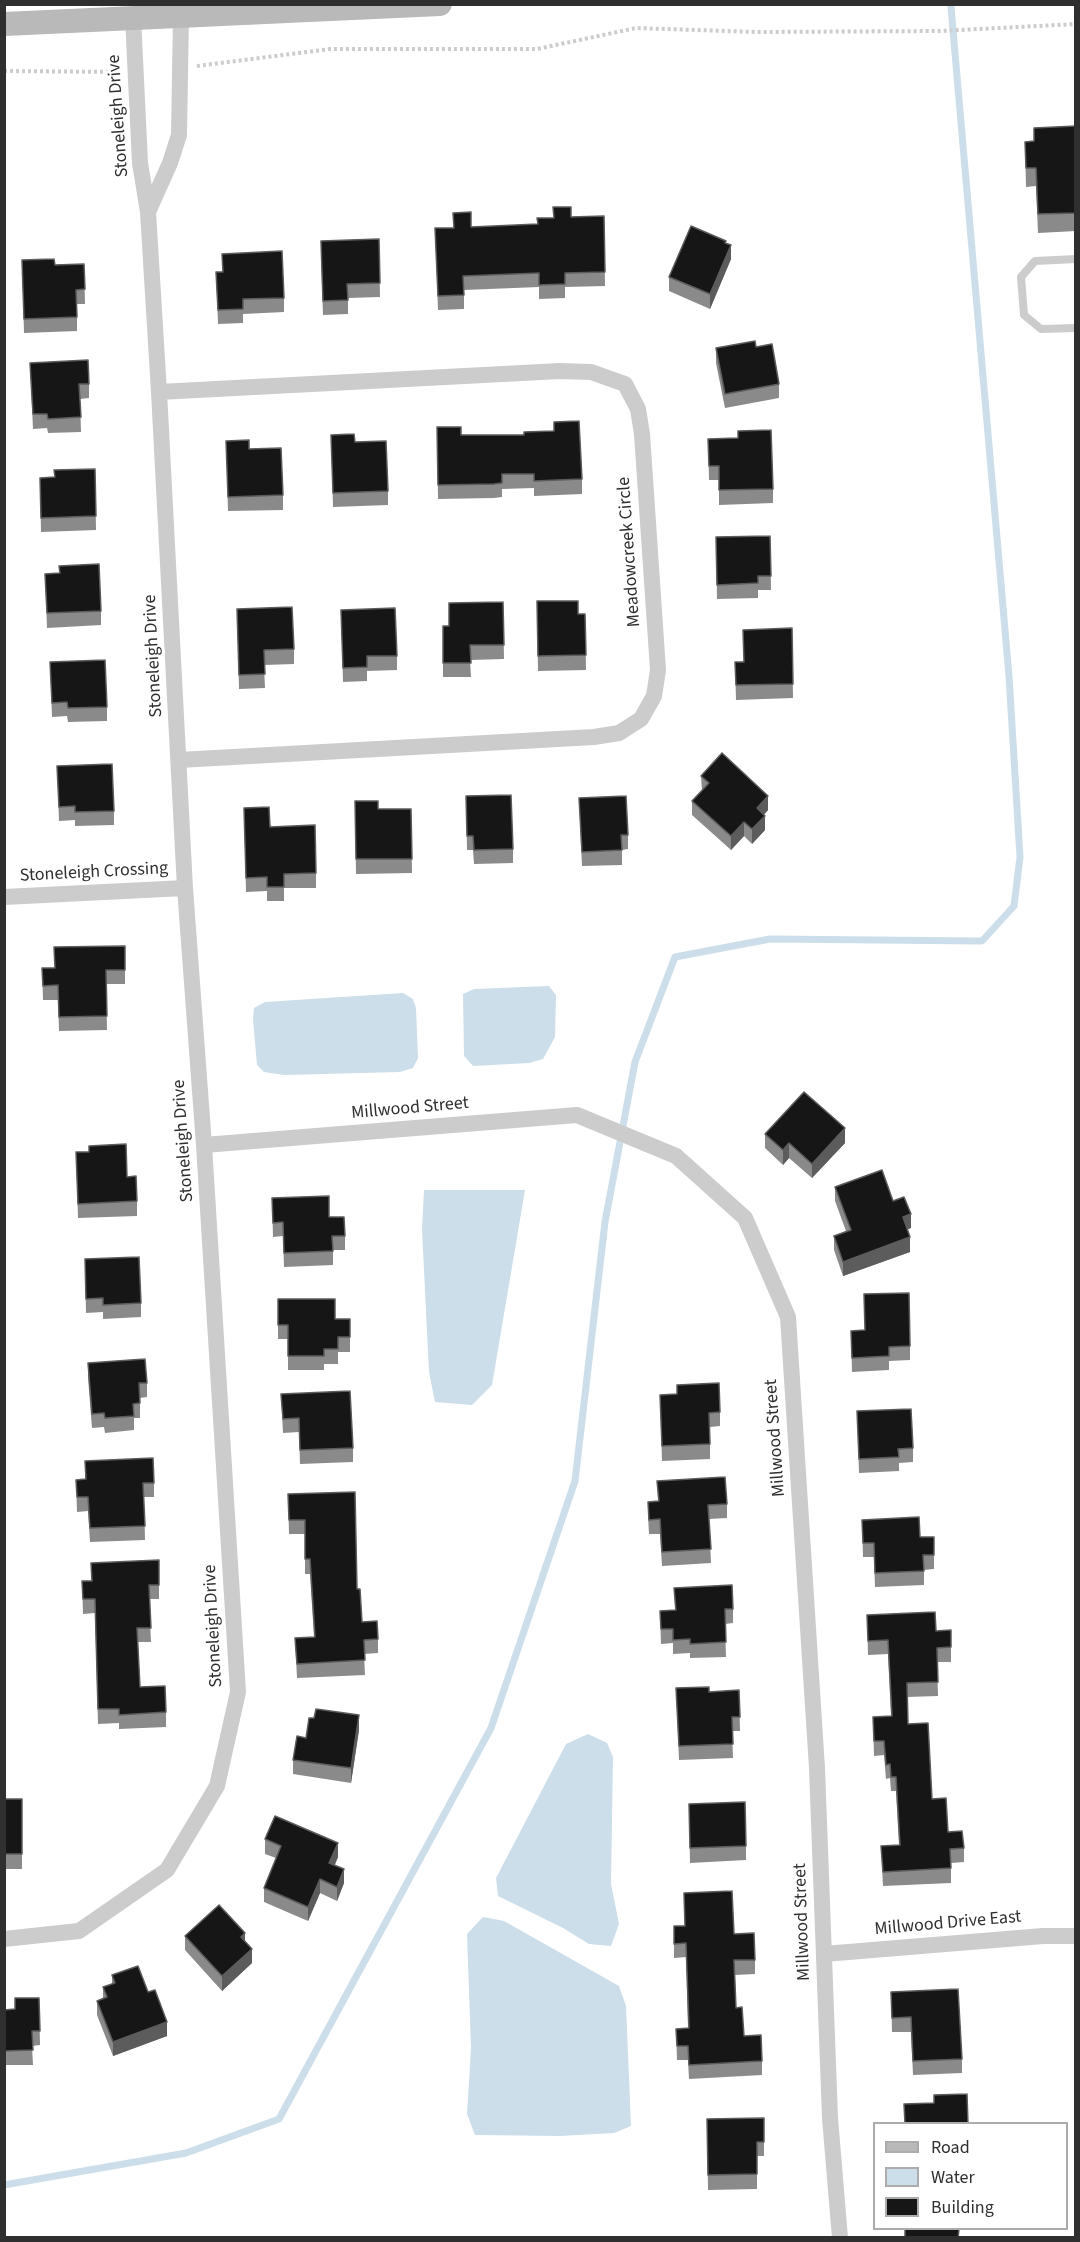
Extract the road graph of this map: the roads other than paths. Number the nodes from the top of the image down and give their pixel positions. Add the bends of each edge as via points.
1 (440, 4) edge
2 (181, 15) junction
3 (133, 17) junction
4 (4, 24) edge
5 (148, 212) junction
6 (1076, 258) edge
7 (1076, 328) edge
8 (159, 392) junction
9 (179, 760) junction
10 (185, 888) junction
11 (4, 897) edge
12 (204, 1145) junction
13 (1076, 1936) edge
14 (4, 1939) edge
15 (824, 1954) junction
16 (840, 2238) edge

1 - 2 main road
2 - 3 main road
2 - 5 street, Stoneleigh Drive via 179,135
3 - 4 main road
3 - 5 street, Stoneleigh Drive via 140,163
5 - 8 street, Stoneleigh Drive
6 - 7 lane via 1035,261 1022,276 1024,315 1041,329
8 - 9 street, Stoneleigh Drive
8 - 9 street, Meadowcreek Circle via 560,371 591,372 625,384 638,409 642,434 658,670 654,696 641,719 619,733
9 - 10 street, Stoneleigh Drive
10 - 11 street, Stoneleigh Crossing
10 - 12 street, Stoneleigh Drive
12 - 14 street, Stoneleigh Drive via 238,1692 218,1786 167,1870 79,1931
12 - 15 street, Millwood Street via 577,1115 676,1156 745,1218 788,1317 817,1768
13 - 15 street, Millwood Drive East
15 - 16 street, Millwood Street via 830,2118

